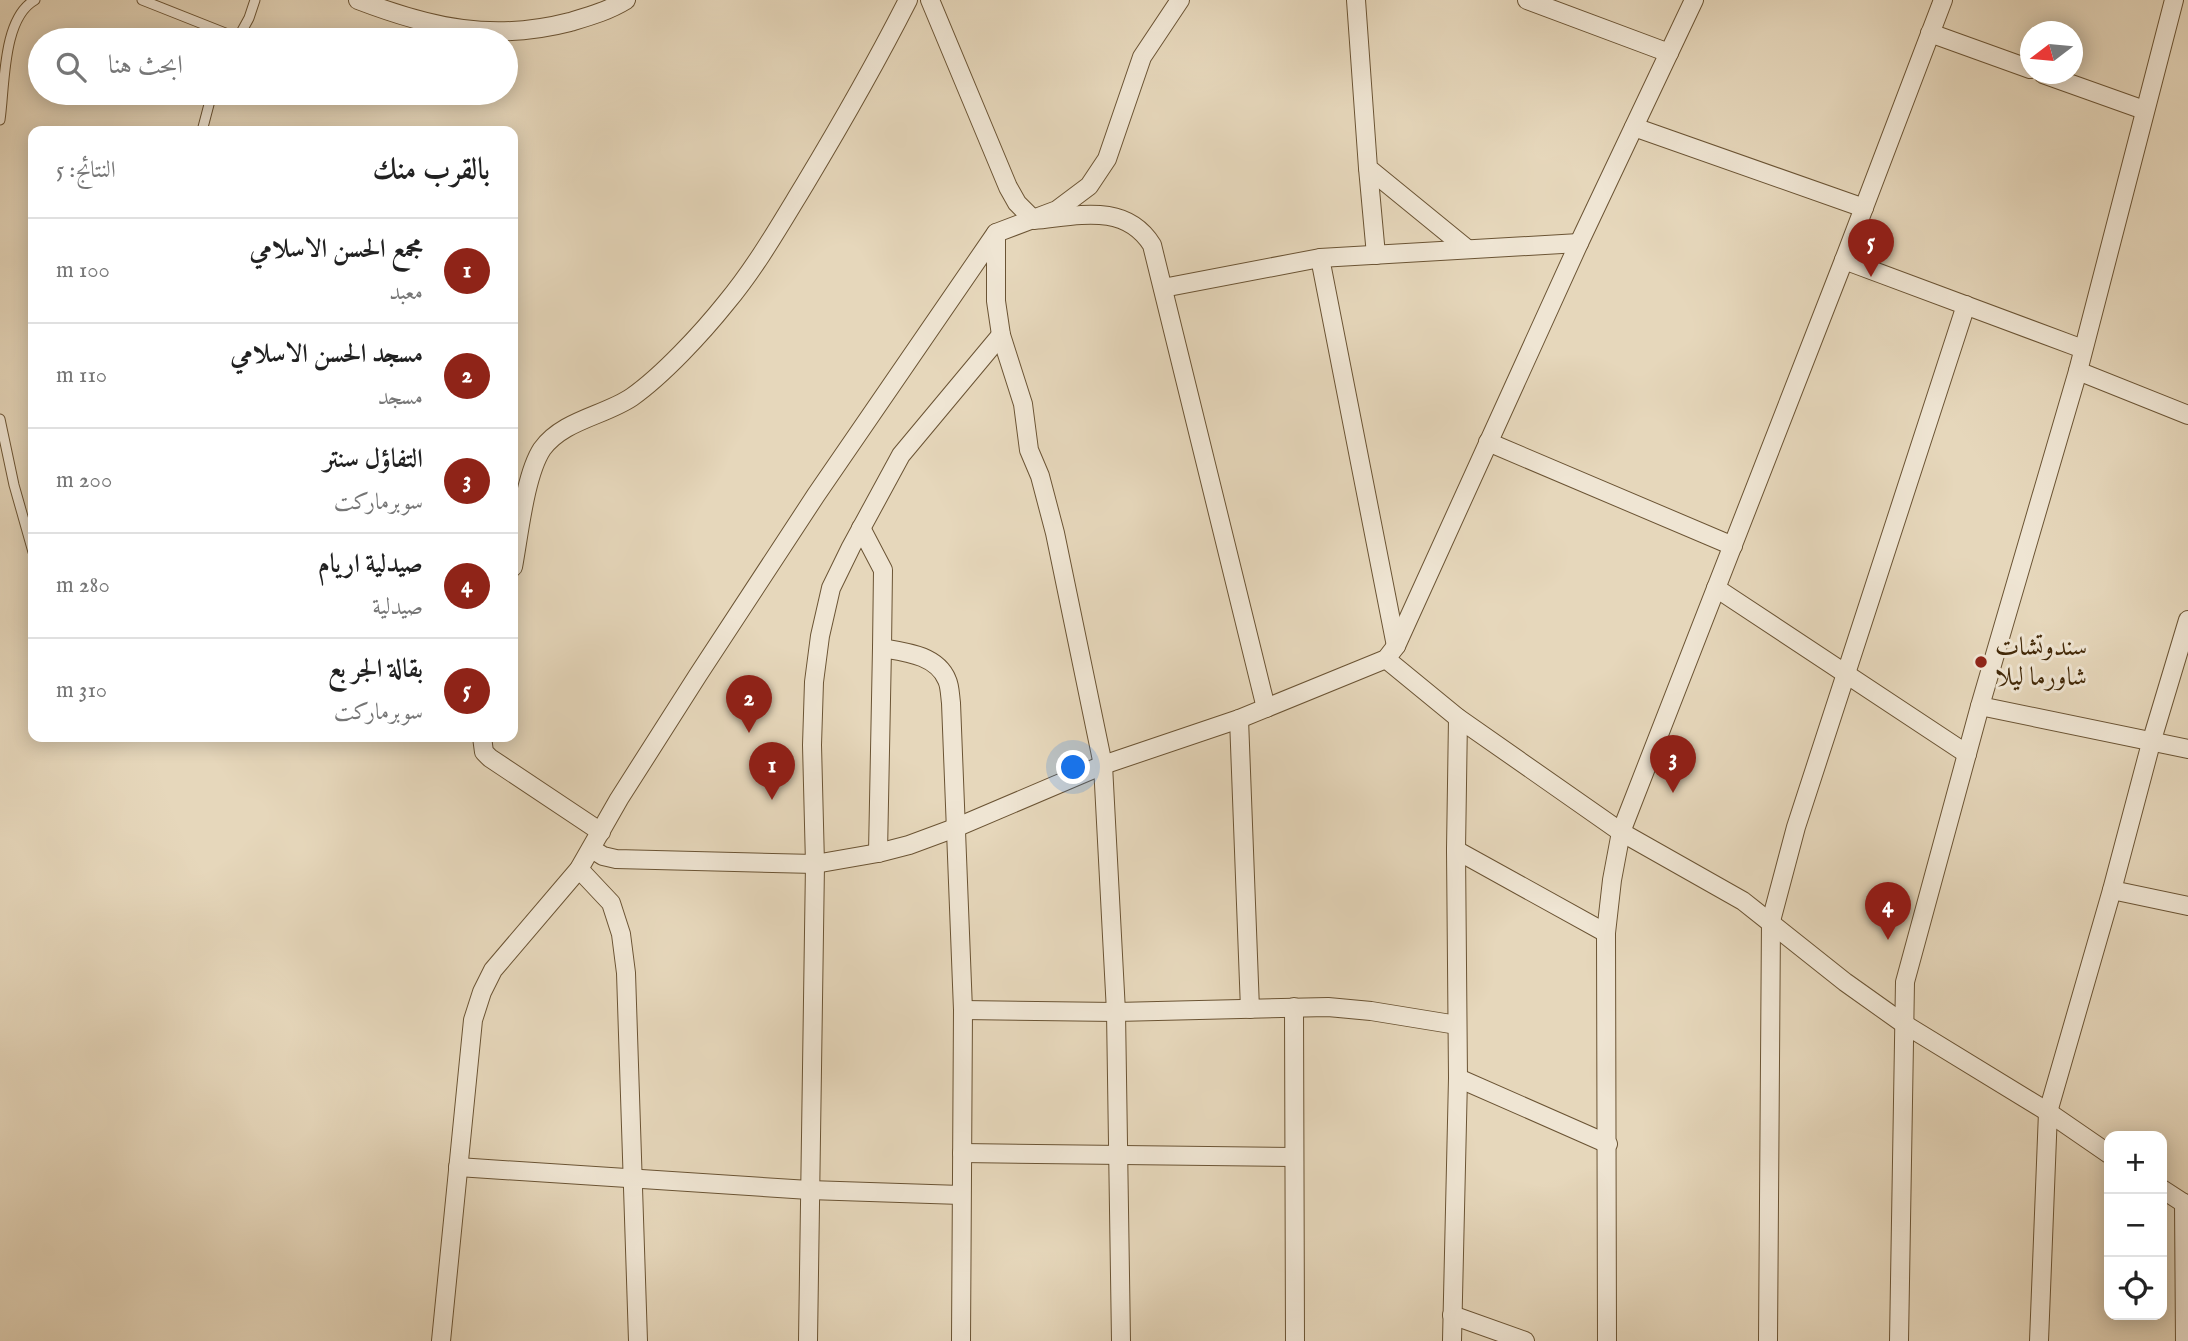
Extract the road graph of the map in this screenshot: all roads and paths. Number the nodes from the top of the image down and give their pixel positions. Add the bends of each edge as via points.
1 (35, 0) edge
2 (142, 0) edge
3 (255, 0) edge
4 (358, 0) edge
5 (626, 0) edge
6 (908, 0) edge
7 (930, 0) edge
8 (1180, 0) edge
9 (1356, 0) edge
10 (1527, 0) edge
11 (1693, 0) edge
12 (1942, 0) edge
13 (2174, 0) edge
14 (210, 28) edge
15 (243, 28) edge
16 (447, 28) edge
17 (518, 30) edge
18 (1930, 33) junction
19 (1669, 53) junction
20 (2020, 65) edge
21 (2071, 84) edge
22 (209, 105) edge
23 (2144, 110) junction
24 (0, 120) edge
25 (203, 126) edge
26 (1634, 127) junction
27 (1368, 167) junction
28 (1864, 208) junction
29 (1034, 220) junction
30 (996, 233) junction
31 (1579, 243) junction
32 (1466, 248) junction
33 (1376, 255) junction
34 (1320, 258) junction
35 (1844, 260) junction
36 (1163, 288) junction
37 (1966, 305) junction
38 (1001, 335) junction
39 (2083, 349) junction
40 (2078, 371) junction
41 (2188, 415) edge
42 (0, 419) edge
43 (1488, 442) junction
44 (861, 528) junction
45 (28, 534) edge
46 (518, 542) edge
47 (1732, 546) junction
48 (1716, 588) junction
49 (2188, 620) edge
50 (882, 648) junction
51 (1392, 652) junction
52 (1846, 675) junction
53 (1980, 706) junction
54 (1266, 708) junction
55 (1458, 718) junction
56 (1239, 719) junction
57 (483, 742) edge
58 (2151, 743) junction
59 (2188, 749) edge
60 (1967, 754) junction
61 (1103, 765) junction
62 (955, 828) junction
63 (601, 832) junction
64 (1621, 832) junction
65 (592, 849) junction
66 (1456, 850) junction
67 (878, 853) junction
68 (815, 864) junction
69 (579, 869) junction
70 (2112, 890) junction
71 (2188, 906) edge
72 (1771, 921) junction
73 (1606, 933) junction
74 (1294, 1007) junction
75 (1251, 1009) junction
76 (963, 1010) junction
77 (1116, 1012) junction
78 (1904, 1024) junction
79 (1457, 1025) junction
80 (1458, 1078) junction
81 (2048, 1112) junction
82 (1608, 1144) junction
83 (2104, 1151) edge
84 (962, 1153) junction
85 (1118, 1156) junction
86 (1294, 1157) junction
87 (458, 1167) junction
88 (633, 1178) junction
89 (809, 1190) junction
90 (2167, 1192) edge
91 (961, 1195) junction
92 (2186, 1205) edge
93 (1452, 1315) junction
94 (441, 1341) edge
95 (638, 1341) edge
96 (808, 1341) edge
97 (961, 1341) edge
98 (1121, 1341) edge
99 (1295, 1341) edge
100 (1452, 1341) edge
101 (1525, 1341) edge
102 (1607, 1341) edge
103 (1768, 1341) edge
104 (1899, 1341) edge
105 (2039, 1341) edge
106 (2185, 1341) edge

1 - 24 lane via 21,12 13,29
2 - 14 lane
3 - 15 lane
4 - 16 street
5 - 17 street via 566,23
6 - 46 street via 826,150 726,304 643,388 616,406 564,429 542,450 530,481
7 - 29 street via 1008,187
8 - 29 street via 1142,57 1107,159 1089,186
9 - 27 street
10 - 19 street
11 - 19 street
12 - 18 street
13 - 23 street
18 - 20 street
18 - 28 street
19 - 26 street
21 - 23 street
22 - 25 lane
23 - 39 street
26 - 28 street
26 - 31 street
27 - 32 street
27 - 33 street
28 - 35 street
29 - 30 street
29 - 36 street via 1103,215 1127,219 1152,245
30 - 38 street
30 - 63 street via 816,495 658,736
31 - 32 street
31 - 43 street
32 - 33 street
33 - 34 street
34 - 36 street
34 - 51 street
35 - 37 street
35 - 47 street
36 - 54 street
37 - 39 street
37 - 52 street
38 - 44 street via 901,455
38 - 61 street via 1023,404 1028,450 1055,533
39 - 40 street
40 - 41 street
40 - 53 street
42 - 45 lane
43 - 47 street
43 - 51 street
44 - 50 street via 883,570
44 - 68 street via 831,588 820,636 812,745
47 - 48 street
48 - 52 street
48 - 64 street
49 - 58 street
50 - 62 street via 926,658 947,680
50 - 67 street
51 - 54 street
51 - 55 street
52 - 60 street
52 - 72 street via 1788,851
53 - 58 street
53 - 60 street
54 - 56 street
55 - 64 street
55 - 66 street
56 - 61 street
56 - 75 street
57 - 63 street via 491,758
58 - 59 street
58 - 70 street
60 - 78 street via 1905,982
61 - 62 street
61 - 77 street
62 - 67 street
62 - 76 street
63 - 65 street
64 - 72 street
64 - 73 street
65 - 68 street via 616,859
65 - 69 street
66 - 73 street
66 - 79 street
67 - 68 street
68 - 89 street
69 - 87 street via 493,970 482,992 473,1020
69 - 88 street via 611,903 621,934
70 - 71 street
70 - 81 street
72 - 78 street
72 - 103 street
73 - 82 street
74 - 75 street
74 - 79 street via 1360,1009
74 - 86 street
75 - 77 street
76 - 77 street
76 - 84 street
77 - 85 street
78 - 81 street
78 - 104 street
79 - 80 street
80 - 82 street
80 - 93 street
81 - 83 street
81 - 105 street
82 - 102 street
84 - 85 street
84 - 91 street
85 - 86 street
85 - 98 street
86 - 99 street
87 - 88 street
87 - 94 street
88 - 89 street
88 - 95 street
89 - 91 street
89 - 96 street
90 - 92 street
91 - 97 street
92 - 106 street
93 - 100 street
93 - 101 street

